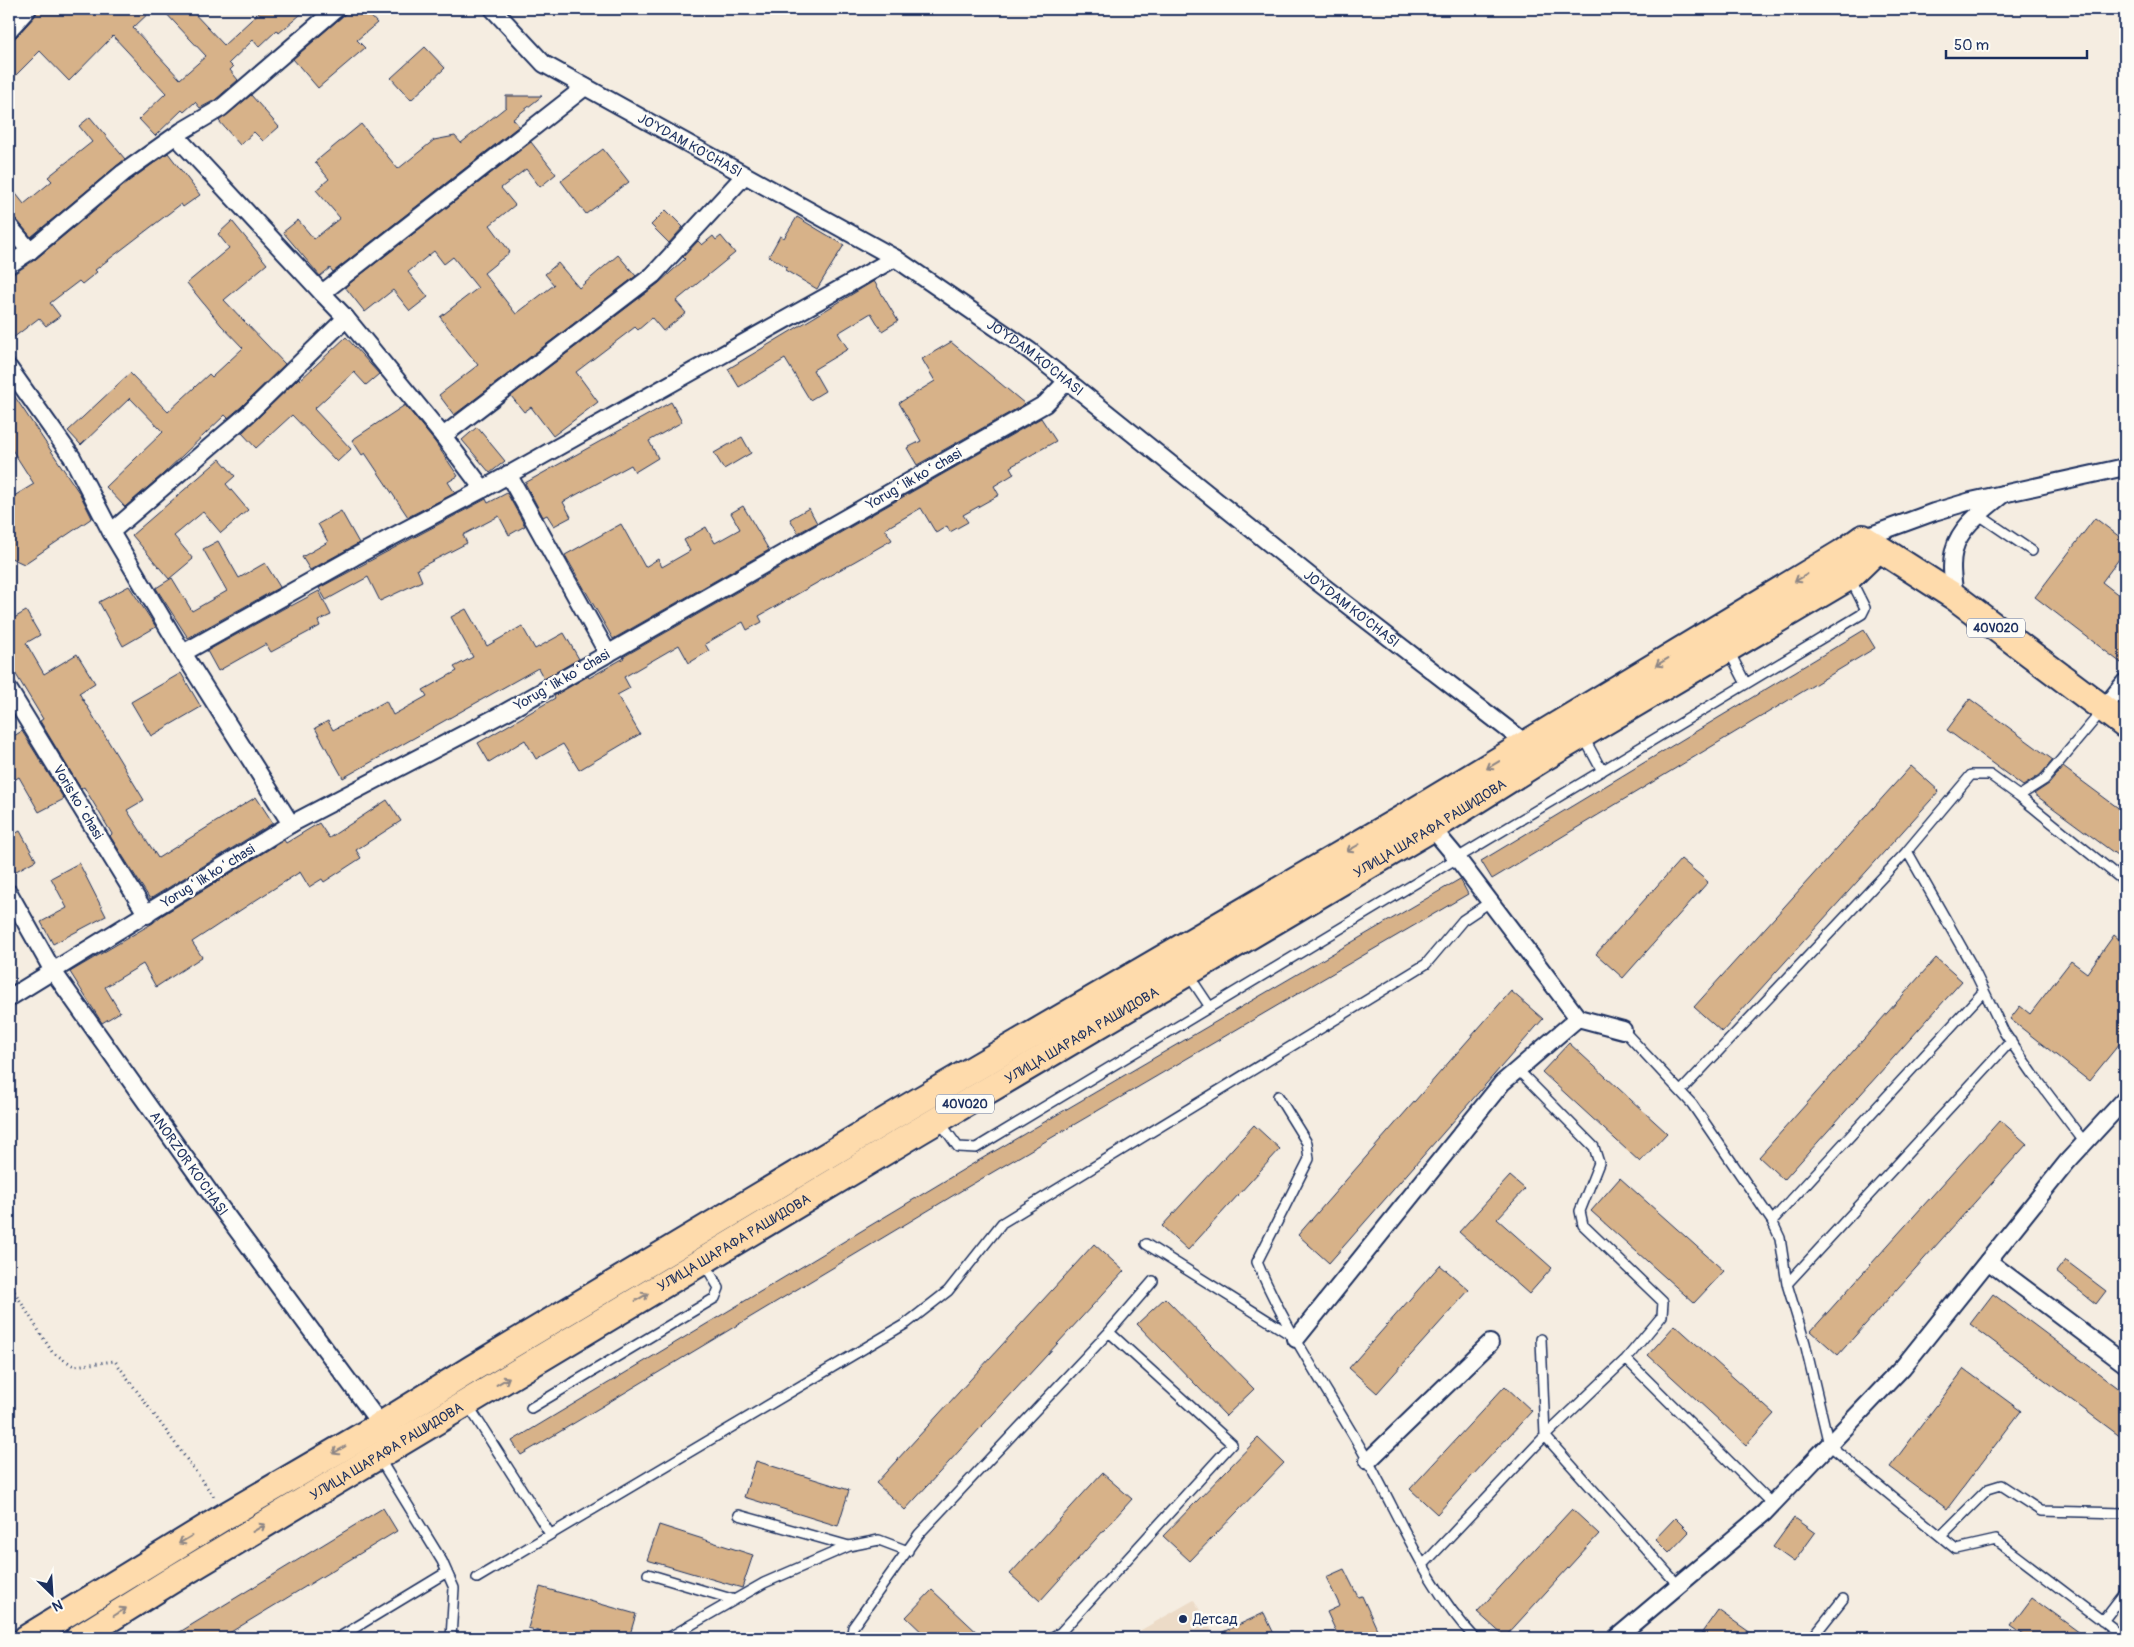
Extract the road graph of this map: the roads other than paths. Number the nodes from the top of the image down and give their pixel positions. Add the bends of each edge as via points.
1 (28, 9) edge
2 (336, 9) edge
3 (493, 9) edge
4 (9, 30) edge
5 (585, 87) junction
6 (176, 136) junction
7 (744, 176) junction
8 (9, 226) edge
9 (30, 251) junction
10 (895, 258) junction
11 (9, 265) edge
12 (322, 292) junction
13 (346, 318) junction
14 (9, 368) edge
15 (1067, 381) junction
16 (443, 436) junction
17 (2125, 467) edge
18 (508, 474) junction
19 (483, 489) junction
20 (2005, 492) junction
21 (1979, 515) junction
22 (112, 532) junction
23 (1871, 544) junction
24 (2032, 551) dead end
25 (1848, 568) junction
26 (1955, 597) junction
27 (1728, 648) junction
28 (183, 653) junction
29 (608, 654) junction
30 (2125, 682) edge
31 (1746, 684) junction
32 (9, 690) edge
33 (2104, 708) junction
34 (2125, 724) edge
35 (1583, 735) junction
36 (1535, 751) junction
37 (1602, 771) junction
38 (2019, 796) junction
39 (291, 824) junction
40 (1432, 828) junction
41 (1911, 847) junction
42 (1457, 858) junction
43 (2125, 882) edge
44 (9, 893) edge
45 (1490, 902) junction
46 (146, 914) junction
47 (53, 971) junction
48 (1187, 972) junction
49 (1984, 991) junction
50 (9, 998) edge
51 (1210, 1007) junction
52 (1578, 1018) junction
53 (1623, 1030) joint
54 (2010, 1042) junction
55 (1517, 1070) junction
56 (1680, 1091) junction
57 (1278, 1096) dead end
58 (2125, 1098) edge
59 (905, 1109) junction
60 (928, 1125) junction
61 (2085, 1143) junction
62 (1772, 1221) junction
63 (1146, 1244) dead end
64 (702, 1260) junction
65 (1988, 1261) junction
66 (1153, 1281) dead end
67 (1787, 1284) junction
68 (1109, 1332) junction
69 (1296, 1339) junction
70 (1541, 1339) dead end
71 (1490, 1343) dead end
72 (1626, 1359) junction
73 (2125, 1364) edge
74 (467, 1403) junction
75 (531, 1408) dead end
76 (381, 1425) junction
77 (1544, 1436) junction
78 (1828, 1445) junction
79 (378, 1456) junction
80 (1368, 1461) junction
81 (1772, 1504) junction
82 (2125, 1513) edge
83 (739, 1515) dead end
84 (550, 1534) junction
85 (1941, 1536) junction
86 (849, 1546) junction
87 (908, 1550) junction
88 (1424, 1564) junction
89 (447, 1572) junction
90 (648, 1574) dead end
91 (477, 1578) dead end
92 (1678, 1585) junction
93 (2125, 1591) edge
94 (1843, 1598) dead end
95 (735, 1600) junction
96 (2102, 1621) junction
97 (27, 1638) edge
98 (78, 1638) edge
99 (338, 1638) edge
100 (451, 1638) edge
101 (668, 1638) edge
102 (851, 1638) edge
103 (1051, 1638) edge
104 (1475, 1638) edge
105 (1616, 1638) edge
106 (1812, 1638) edge
107 (2125, 1638) edge

1 - 4 street
2 - 6 street via 221,108
3 - 5 street, JO'YDAM KO'CHASI via 544,64
5 - 7 street, JO'YDAM KO'CHASI
5 - 12 street
6 - 9 street via 123,173
6 - 12 street
7 - 10 street, JO'YDAM KO'CHASI
7 - 16 street via 653,275
8 - 9 street
9 - 11 street
10 - 15 street, JO'YDAM KO'CHASI via 1030,351
10 - 18 street
12 - 13 street
13 - 16 street
13 - 22 street via 248,414
14 - 22 street via 72,457
15 - 29 street, Yorugʻlik koʻchasi via 1045,404
15 - 36 street, JO'YDAM KO'CHASI
16 - 19 street
17 - 20 street
18 - 19 street
18 - 29 street
19 - 28 street
20 - 21 street
20 - 23 street via 1934,512
21 - 24 lane
21 - 26 street via 1964,531 1954,549
22 - 28 street
23 - 25 main road, 40V020
23 - 26 main road, 40V020
25 - 27 main road, УЛИЦА ШАРАФА РАШИДОВА / 40V020
25 - 31 lane via 1865,608 1862,614
25 -> 36 main road
26 - 33 main road, 40V020
27 - 31 lane
27 - 35 main road, УЛИЦА ШАРАФА РАШИДОВА / 40V020
28 - 39 street
29 - 39 street, Yorugʻlik koʻchasi via 504,713
30 - 33 street
31 - 37 lane
32 - 46 street, Voris koʻchasi
33 - 34 main road, 40V020
33 - 38 lane via 2044,780
35 - 36 main road, УЛИЦА ШАРАФА РАШИДОВА / 40V020
35 - 37 lane
36 - 40 main road, УЛИЦА ШАРАФА РАШИДОВА / 40V020
36 -> 59 main road
37 - 42 lane
38 - 41 lane via 1990,775 1971,775
38 - 43 lane
39 - 46 street, Yorugʻlik koʻchasi
40 - 42 street
40 - 48 main road, УЛИЦА ШАРАФА РАШИДОВА / 40V020
41 - 49 lane via 1907,851
41 - 56 lane
42 - 45 street
42 - 51 lane
44 - 47 street, ANORZOR KO'CHASI
45 - 52 street
45 - 84 lane via 1463,920 1426,964 1002,1223 948,1291 907,1323
46 - 47 street, Yorugʻlik koʻchasi
47 - 50 street, Yorugʻlik koʻchasi
47 - 76 street, ANORZOR KO'CHASI via 218,1204
48 - 51 lane
48 - 60 main road, УЛИЦА ШАРАФА РАШИДОВА / 40V020
49 - 54 lane
49 - 62 lane
51 - 60 lane via 976,1148 958,1147
52 - 53 street
52 - 55 street
53 - 56 lane
54 - 61 lane
54 - 67 lane
55 - 69 street via 1502,1082
55 - 72 lane via 1594,1147 1599,1162 1580,1210 1582,1225 1663,1302 1662,1316
56 - 62 lane
57 - 69 lane via 1307,1142 1309,1159 1257,1262 1273,1300
58 - 61 street
59 - 60 main road
59 - 76 main road
60 - 64 main road, УЛИЦА ШАРАФА РАШИДОВА / 40V020
61 - 65 street
62 - 67 lane via 1780,1238
63 - 69 lane
74 -> 64 main road, УЛИЦА ШАРАФА РАШИДОВА / 40V020
64 - 75 lane via 720,1288 716,1298
65 - 73 street
65 - 78 street via 1903,1367
66 - 68 lane
67 - 78 lane via 1805,1343
68 - 87 lane via 919,1534
68 - 103 lane via 1232,1444 1061,1632
69 - 80 lane
70 - 77 lane
71 - 80 street
72 - 77 lane
72 - 81 lane
74 - 79 main road, УЛИЦА ШАРАФА РАШИДОВА / 40V020
74 - 84 lane
76 -> 97 main road
77 - 88 lane
77 - 92 lane
78 - 81 street
78 - 85 lane
79 - 89 lane
98 -> 79 main road, УЛИЦА ШАРАФА РАШИДОВА / 40V020
80 - 88 lane
81 - 92 street
82 - 85 lane via 2040,1511 2001,1485 1988,1489
83 - 86 lane
84 - 91 lane
85 - 96 lane via 1956,1549 1996,1540
86 - 87 lane via 879,1540
86 - 95 lane via 764,1583
87 - 102 lane via 853,1627
88 - 104 lane via 1456,1618
89 - 99 lane
89 - 100 lane via 454,1588
90 - 95 lane
92 - 105 street
93 - 96 lane
94 - 106 lane
95 - 101 lane
96 - 107 lane

